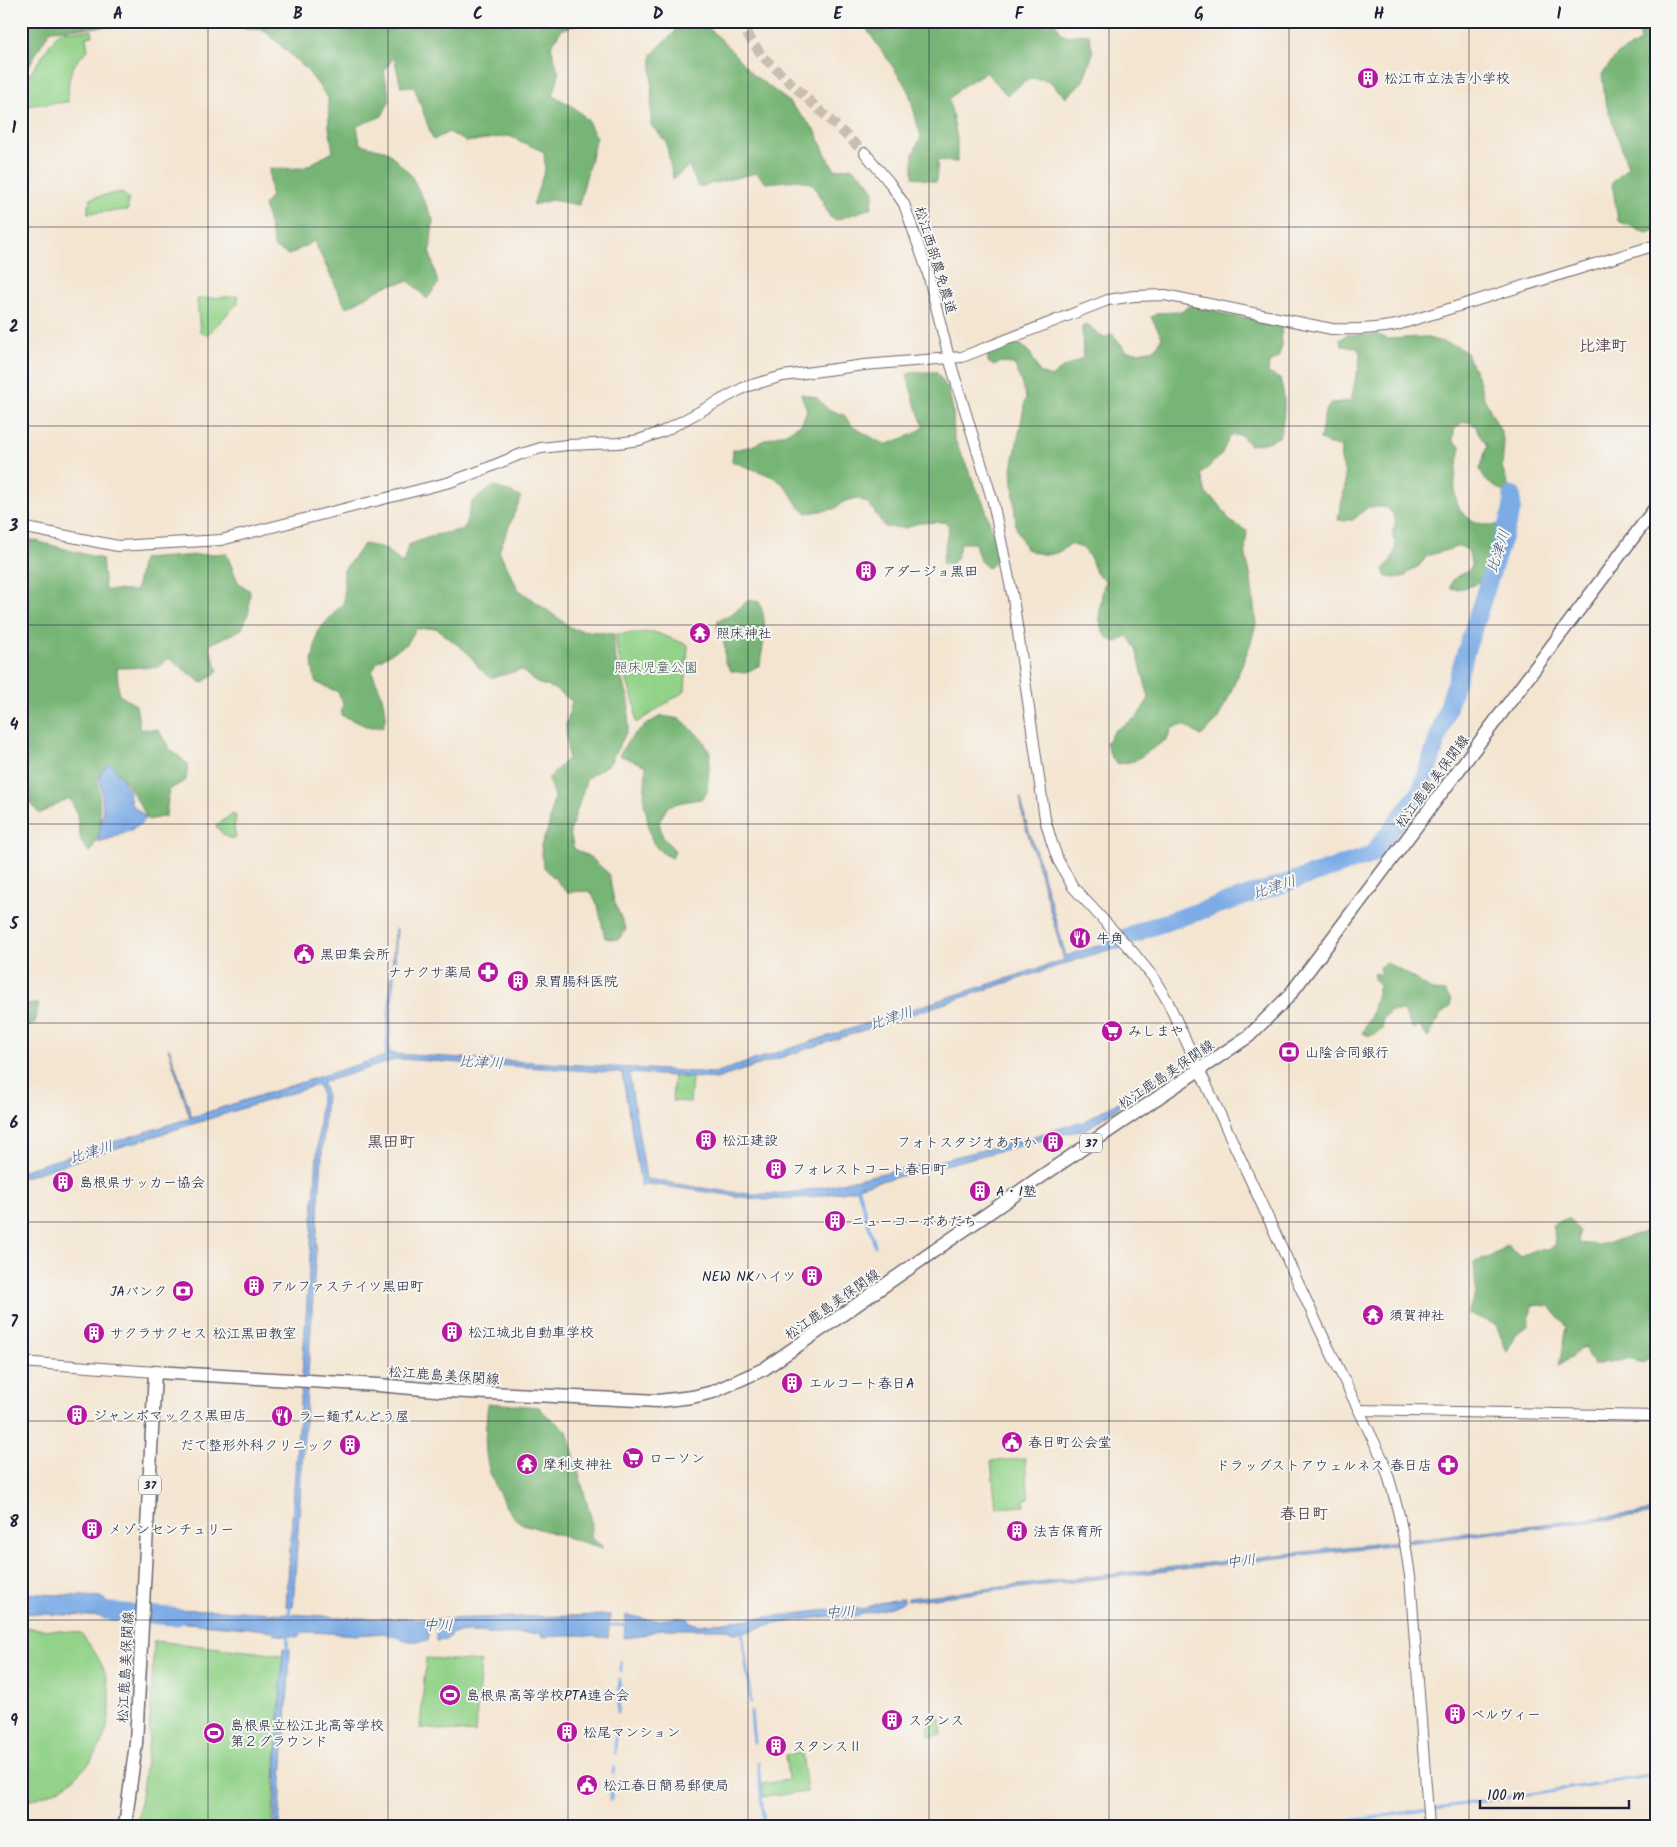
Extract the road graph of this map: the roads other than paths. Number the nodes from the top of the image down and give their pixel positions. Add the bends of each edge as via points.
1 (865, 153) tunnel mouth
2 (1656, 245) edge
3 (949, 358) junction
4 (1656, 507) edge
5 (21, 527) edge
6 (1199, 1070) junction
7 (21, 1362) edge
8 (156, 1372) junction
9 (1359, 1410) junction
10 (1656, 1416) edge
11 (125, 1826) edge
12 (1429, 1826) edge

1 - 3 street, 松江西部農免農道 via 904,204 928,270
2 - 3 street via 1382,328 1332,329 1165,295 1134,296 1108,300 962,357
3 - 5 street via 783,376 745,387 664,431 639,440 541,448 450,482 221,540 118,546
3 - 6 street, 松江西部農免農道 via 993,502 1013,598 1045,819 1058,860 1073,887 1153,977
4 - 6 main road, 松江鹿島美保関線 / 37 via 1290,996 1249,1036
6 - 8 main road, 松江鹿島美保関線 / 37 via 764,1369 713,1392 658,1402 625,1401
6 - 9 street, 松江西部農免農道
7 - 8 street
8 - 11 main road, 松江鹿島美保関線 / 37 via 136,1743
9 - 10 street
9 - 12 street, 松江西部農免農道 via 1383,1460 1398,1506 1407,1553

